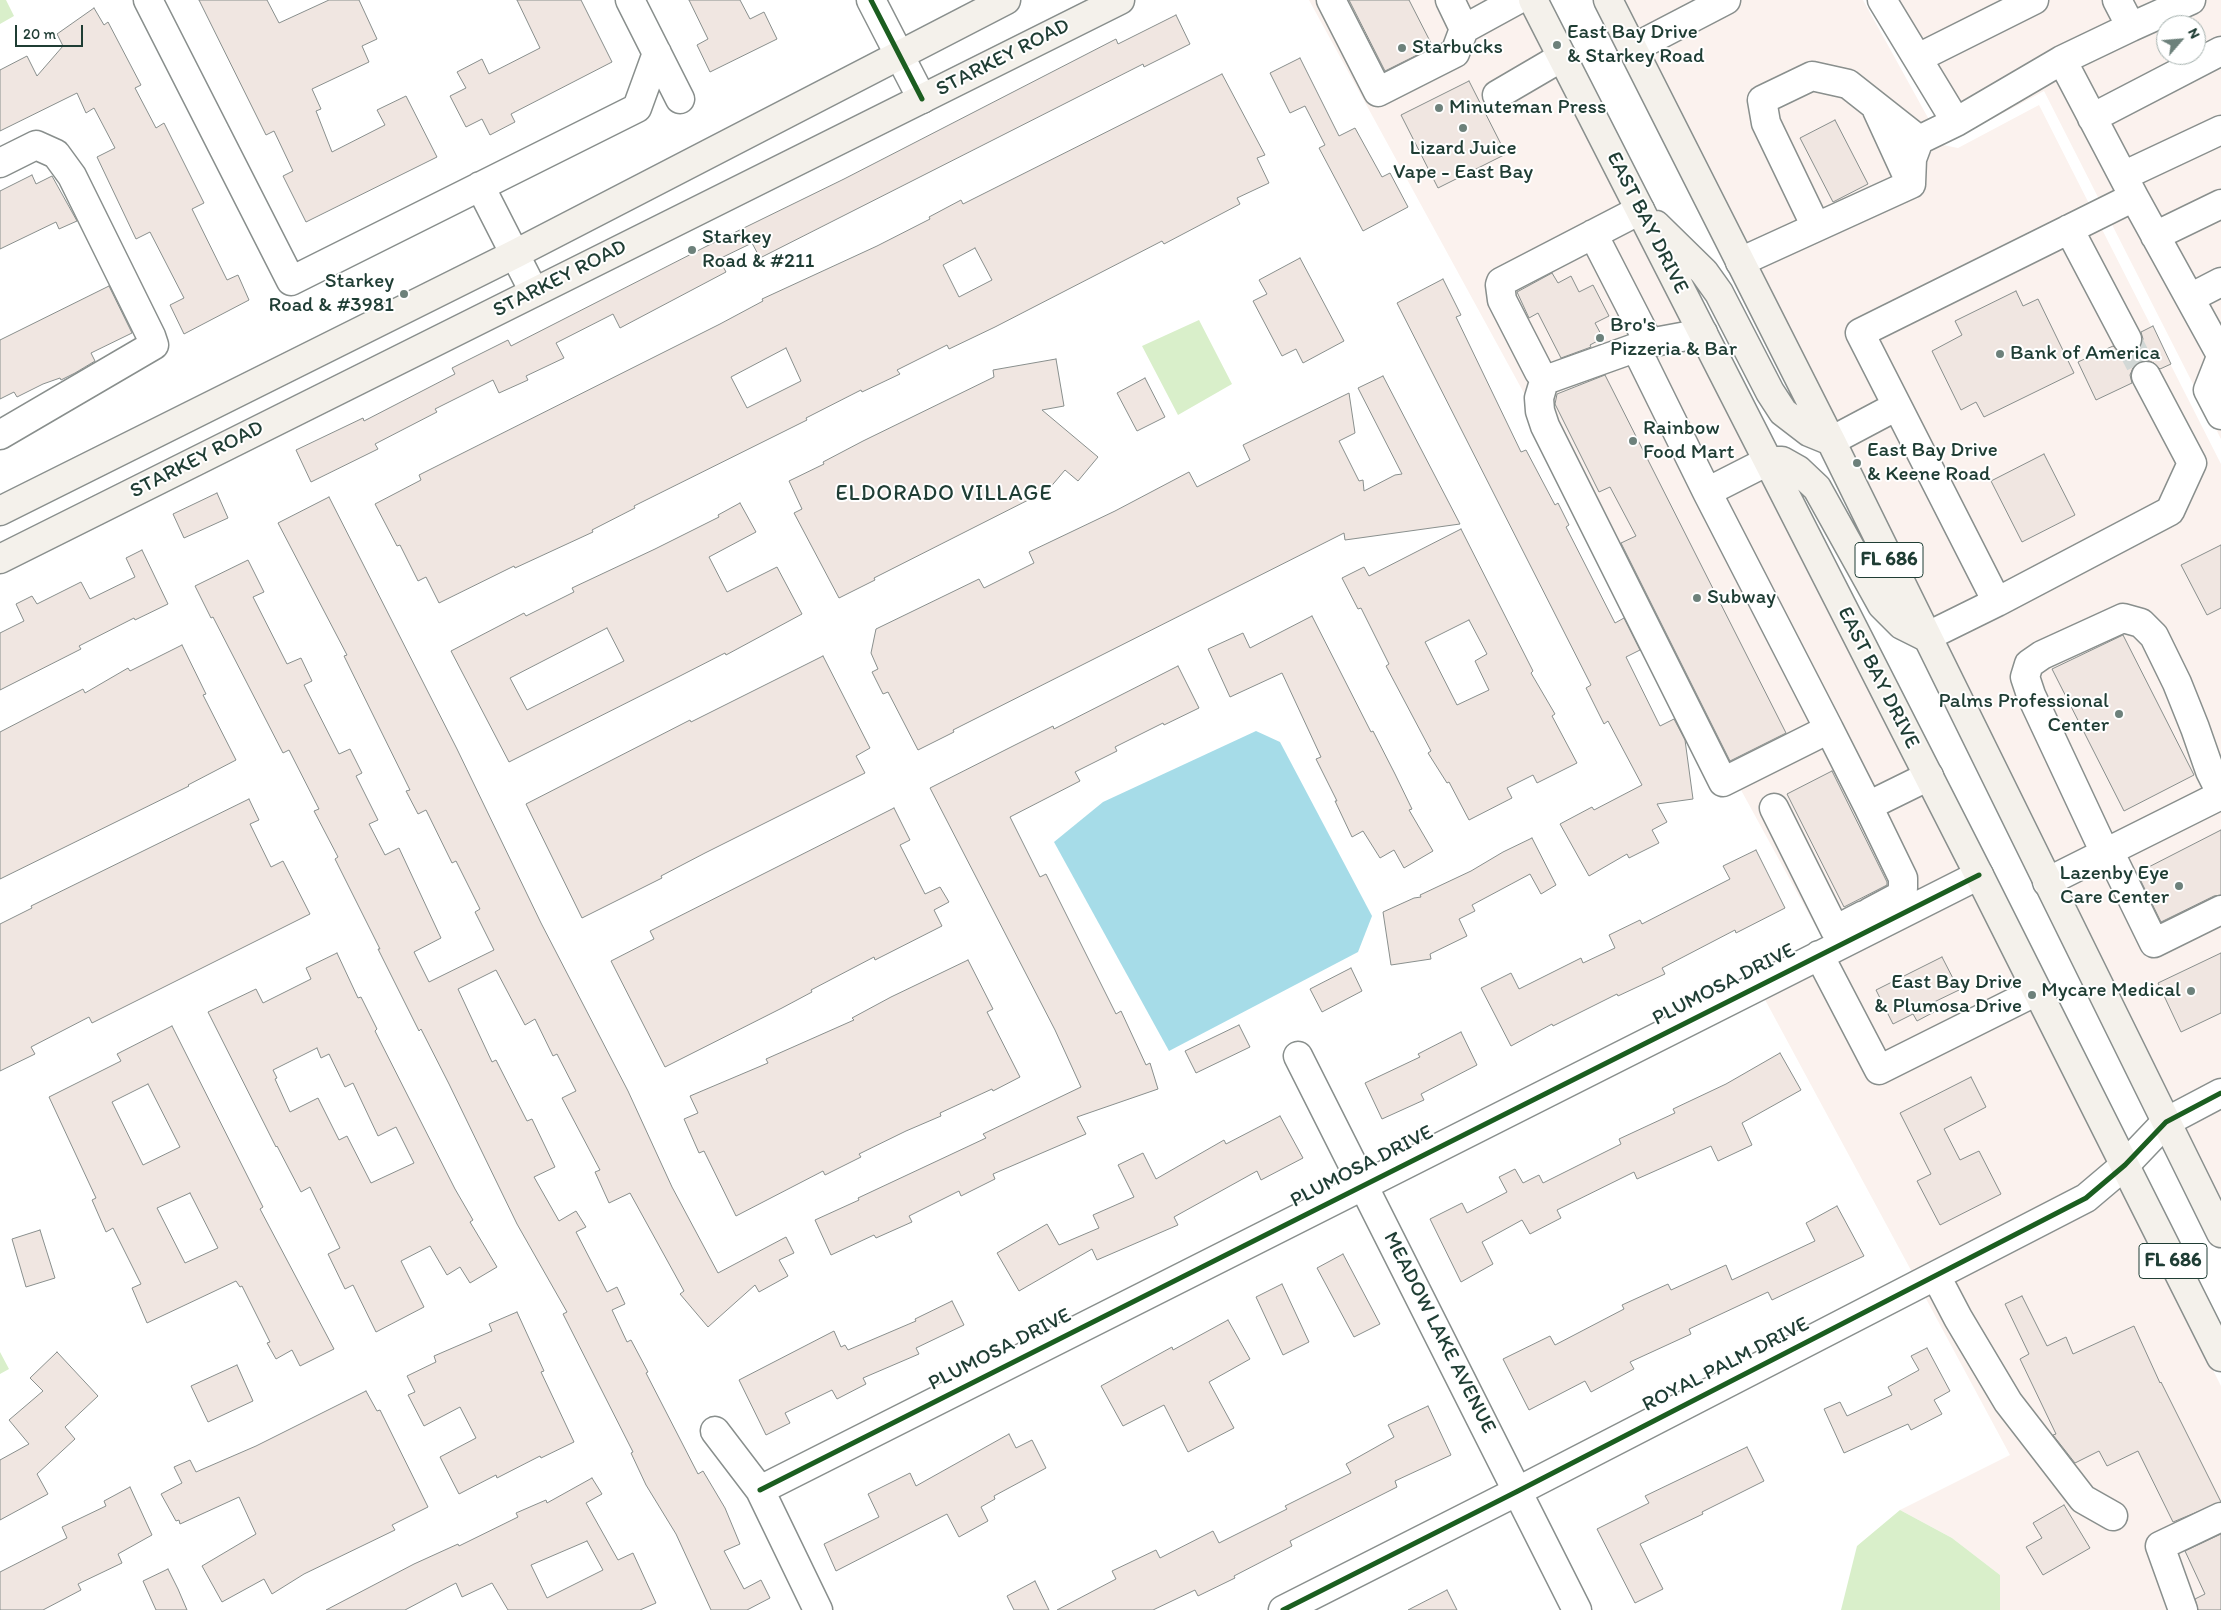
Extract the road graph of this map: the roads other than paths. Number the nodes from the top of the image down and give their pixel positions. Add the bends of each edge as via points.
1 (148, 0) edge
2 (630, 0) edge
3 (871, 0) edge
4 (1006, 0) edge
5 (1120, 0) edge
6 (1332, 0) edge
7 (1450, 0) edge
8 (1517, 0) edge
9 (1533, 0) edge
10 (1608, 0) edge
11 (1726, 0) edge
12 (1882, 0) edge
13 (2034, 0) edge
14 (2117, 0) edge
15 (2190, 0) edge
16 (2131, 27) junction
17 (1464, 29) junction
18 (1632, 48) junction
19 (2221, 51) edge
20 (658, 53) junction
21 (899, 55) junction
22 (1562, 57) junction
23 (1918, 58) junction
24 (2062, 60) junction
25 (1496, 95) dead end
26 (680, 99) dead end
27 (922, 99) junction
28 (1873, 103) junction
29 (2092, 118) junction
30 (1956, 122) junction
31 (2221, 130) edge
32 (1919, 140) junction
33 (0, 163) edge
34 (1911, 184) junction
35 (480, 186) junction
36 (2128, 186) junction
37 (2221, 204) edge
38 (1640, 210) junction
39 (1816, 227) junction
40 (2069, 229) junction
41 (1593, 234) junction
42 (2156, 236) junction
43 (514, 254) junction
44 (1740, 262) junction
45 (2221, 282) edge
46 (534, 292) junction
47 (2190, 298) junction
48 (1703, 333) junction
49 (2127, 339) tunnel mouth
50 (1642, 345) junction
51 (2221, 356) edge
52 (2146, 376) tunnel mouth
53 (1545, 378) junction
54 (1897, 406) junction
55 (2221, 415) edge
56 (0, 435) edge
57 (1831, 441) junction
58 (1768, 461) junction
59 (1707, 492) junction
60 (0, 511) edge
61 (0, 559) edge
62 (1997, 602) junction
63 (1926, 637) junction
64 (1829, 729) junction
65 (1928, 776) junction
66 (2221, 794) edge
67 (1868, 806) junction
68 (1774, 808) dead end
69 (2107, 852) junction
70 (1979, 875) junction
71 (2047, 882) junction
72 (2221, 910) edge
73 (1867, 922) junction
74 (1819, 956) junction
75 (2037, 991) junction
76 (1298, 1056) dead end
77 (2221, 1093) edge
78 (2166, 1122) junction
79 (2125, 1165) junction
80 (1364, 1184) junction
81 (2221, 1233) edge
82 (1936, 1276) junction
83 (2221, 1357) edge
84 (715, 1432) dead end
85 (760, 1490) junction
86 (1518, 1491) junction
87 (2113, 1516) dead end
88 (2221, 1517) edge
89 (818, 1610) edge
90 (1282, 1610) edge
91 (1577, 1610) edge
92 (2183, 1610) edge

1 - 35 street via 291,281
2 - 20 street
3 - 21 street
4 - 21 main road, STARKEY ROAD
5 - 27 main road, STARKEY ROAD
6 - 17 street via 1378,92 1455,53
7 - 17 street
8 - 17 street
9 - 22 main road, EAST BAY DRIVE / FL 686
10 - 18 main road, FL 686
11 - 18 street
12 - 23 street
13 - 23 street
14 - 16 street
15 - 16 street
16 - 24 street
18 - 44 main road, FL 686
19 - 29 street
20 - 26 street
20 - 35 street via 637,108
21 - 27 street
21 - 43 main road, STARKEY ROAD
22 - 25 street
22 - 38 main road, EAST BAY DRIVE / FL 686
23 - 30 street
24 - 29 street
24 - 30 street
27 - 46 main road, STARKEY ROAD
28 - 32 street
28 - 34 street
28 - 39 street via 1848,84 1812,76 1762,100 1766,123
29 - 36 street
30 - 32 street
31 - 36 street
32 - 34 street via 1912,159
33 - 56 street via 36,145 56,154 72,176 154,346
34 - 39 street
35 - 43 street
36 - 40 street
36 - 42 street
37 - 42 street
38 - 41 street
38 - 48 main road, EAST BAY DRIVE / FL 686
38 - 57 main road via 1704,272 1719,292 1783,412 1809,432
39 - 44 street
40 - 49 street
40 - 54 street via 1860,333
41 - 50 street
41 - 53 street via 1501,282 1502,300
42 - 47 street
43 - 46 street
43 - 60 main road, STARKEY ROAD
44 - 57 main road, FL 686
45 - 47 street
46 - 61 main road, STARKEY ROAD
47 - 51 street
48 - 50 street
48 - 58 main road, EAST BAY DRIVE / FL 686
50 - 53 street
50 - 59 street
51 - 55 street via 2208,390
52 - 62 street via 2192,463 2170,511
53 - 64 street via 1539,398 1545,426 1723,782
54 - 57 street
54 - 62 street
57 - 63 main road, FL 686
58 - 59 street
58 - 63 main road via 1782,461 1798,470 1817,488 1882,604 1902,625
58 - 65 main road, EAST BAY DRIVE / FL 686
59 - 64 street
62 - 63 street
63 - 71 main road, FL 686
64 - 67 street
65 - 67 street
65 - 70 main road, EAST BAY DRIVE / FL 686
66 - 69 street
66 - 69 street via 2177,683 2154,636 2141,623 2123,618 2042,655 2029,664 2025,678
67 - 73 street via 1903,878 1903,888 1900,896
68 - 73 street via 1835,930
69 - 71 street
69 - 72 street via 2154,943
70 - 73 street, PLUMOSA DRIVE
70 - 75 main road, EAST BAY DRIVE / FL 686
71 - 78 main road, FL 686
73 - 74 street, PLUMOSA DRIVE
74 - 75 street via 1879,1070
74 - 80 street, PLUMOSA DRIVE
75 - 79 main road, EAST BAY DRIVE / FL 686
76 - 80 street, MEADOW LAKE AVENUE
77 - 78 street, ROYAL PALM DRIVE
78 - 79 street, ROYAL PALM DRIVE
78 - 81 main road, FL 686
79 - 82 street, ROYAL PALM DRIVE via 2086,1198
79 - 83 main road, EAST BAY DRIVE / FL 686
80 - 85 street, PLUMOSA DRIVE
80 - 86 street, MEADOW LAKE AVENUE
82 - 86 street, ROYAL PALM DRIVE
82 - 87 street via 2008,1402 2083,1500
84 - 85 street
85 - 89 street
86 - 90 street, ROYAL PALM DRIVE
86 - 91 street, MEADOW LAKE AVENUE
88 - 92 street via 2160,1546

